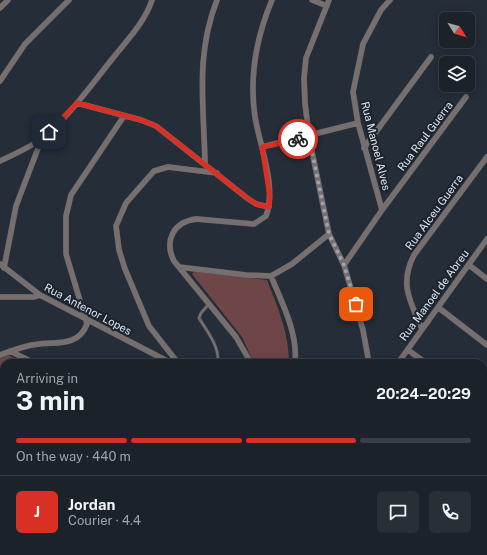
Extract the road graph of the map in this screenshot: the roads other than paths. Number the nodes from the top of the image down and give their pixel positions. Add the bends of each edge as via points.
1 (8, 0) edge
2 (70, 0) edge
3 (152, 0) edge
4 (218, 0) edge
5 (272, 0) edge
6 (312, 0) edge
7 (390, 0) edge
8 (328, 3) edge
9 (0, 8) edge
10 (431, 57) dead end
11 (0, 81) edge
12 (466, 97) dead end
13 (77, 103) junction
14 (124, 116) junction
15 (358, 123) junction
16 (309, 137) junction
17 (42, 138) junction
18 (262, 147) junction
19 (364, 148) junction
20 (487, 157) edge
21 (0, 161) edge
22 (205, 164) junction
23 (217, 173) junction
24 (269, 207) junction
25 (382, 210) junction
26 (329, 234) junction
27 (487, 239) edge
28 (344, 265) junction
29 (469, 265) junction
30 (2, 266) edge
31 (179, 267) junction
32 (271, 276) junction
33 (487, 279) edge
34 (40, 296) junction
35 (0, 297) edge
36 (210, 304) junction
37 (439, 308) junction
38 (85, 320) junction
39 (422, 328) junction
40 (487, 345) edge
41 (408, 350) junction
42 (10, 351) junction
43 (0, 354) edge
44 (26, 359) edge
45 (163, 359) edge
46 (175, 359) edge
47 (218, 359) edge
48 (249, 359) edge
49 (295, 359) edge
50 (368, 359) edge
51 (401, 359) edge
52 (420, 359) edge

1 - 9 street
2 - 11 street via 25,44
3 - 13 street via 134,31
4 - 22 street via 204,44 202,60
5 - 18 street via 260,32 253,66 255,117
6 - 8 street
7 - 15 street, Rua Manoel Alves via 381,10 363,44 353,92
8 - 16 street via 306,58 304,78
10 - 19 street
12 - 25 street, Rua Raul Guerra
13 - 14 street
13 - 17 street
14 - 22 street via 156,126
14 - 38 street via 71,195 66,216 66,254
15 - 16 street
15 - 19 street, Rua Manoel Alves
16 - 18 street
16 - 26 street
17 - 21 street
17 - 30 street via 16,206
18 - 24 street via 270,197
19 - 25 street, Rua Manoel Alves
20 - 39 street, Rua Alceu Guerra via 409,265 406,290
22 - 23 street
23 - 24 street via 256,204
23 - 46 street via 168,167 154,171 126,203 116,226 124,269 149,326
24 - 31 street via 266,216 254,224 196,219 182,223 170,236 169,244 171,254
25 - 28 street, Rua Raul Guerra
26 - 28 street
26 - 32 street via 292,264
27 - 29 street, Rua Manoel de Abreu
28 - 50 street via 363,330
29 - 33 street
29 - 37 street, Rua Manoel de Abreu
30 - 34 street, Rua Antenor Lopes
31 - 32 street
31 - 36 street
32 - 49 street via 287,315
34 - 35 street
34 - 38 street, Rua Antenor Lopes
36 - 47 lane via 199,318 216,344
36 - 48 street via 236,337
37 - 39 street, Rua Manoel de Abreu
37 - 40 street
38 - 42 street via 87,324 84,331 74,340
38 - 45 street, Rua Antenor Lopes
39 - 41 street, Rua Manoel de Abreu
41 - 51 street, Rua Manoel de Abreu
41 - 52 street
42 - 43 street
42 - 44 street

